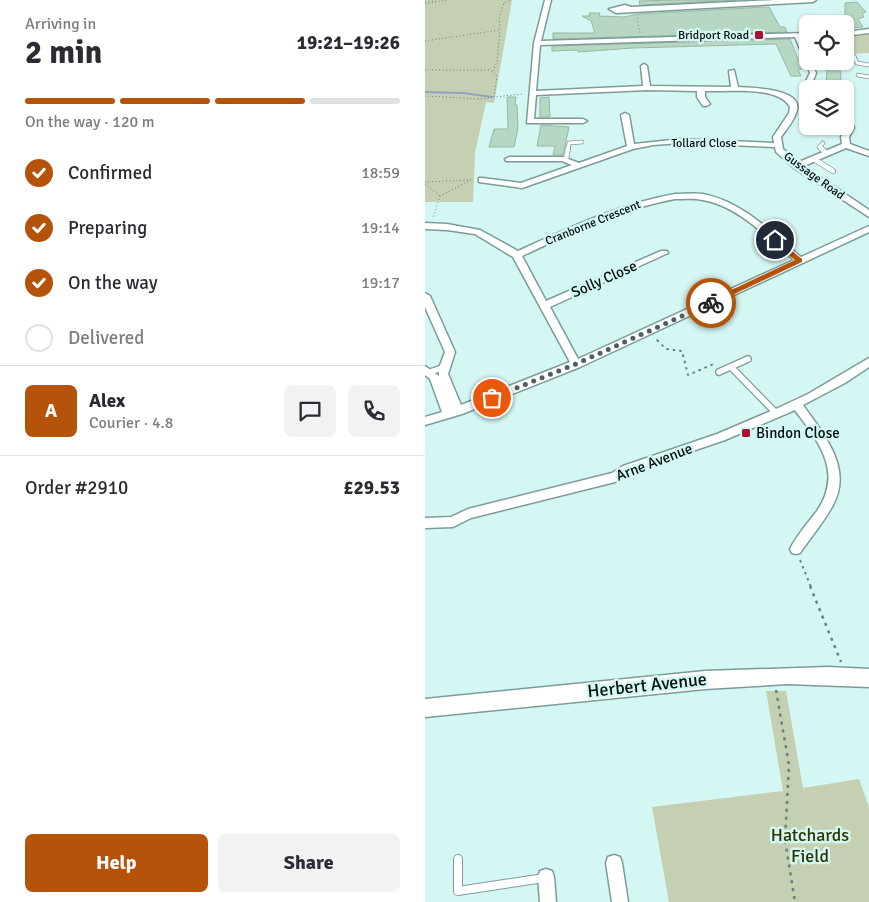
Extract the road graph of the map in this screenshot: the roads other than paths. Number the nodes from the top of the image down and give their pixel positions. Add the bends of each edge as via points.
1 (548, 0) edge
2 (813, 0) edge
3 (633, 9) road end
4 (869, 31) edge
5 (854, 33) edge
6 (797, 35) joint
7 (799, 40) edge
8 (537, 43) junction
9 (854, 56) dead end
10 (869, 64) edge
11 (652, 66) dead end
12 (731, 70) dead end
13 (858, 75) dead end
14 (869, 77) edge
15 (647, 88) junction
16 (701, 89) junction
17 (735, 89) junction
18 (533, 93) junction
19 (706, 104) dead end
20 (625, 114) dead end
21 (583, 121) dead end
22 (846, 135) edge
23 (582, 142) dead end
24 (823, 143) dead end
25 (777, 144) junction
26 (846, 145) junction
27 (631, 147) junction
28 (827, 153) junction
29 (869, 154) edge
30 (509, 159) dead end
31 (566, 159) junction
32 (814, 159) junction
33 (579, 165) junction
34 (797, 166) junction
35 (833, 171) dead end
36 (481, 180) dead end
37 (869, 214) edge
38 (427, 226) edge
39 (869, 230) edge
40 (664, 253) dead end
41 (517, 255) junction
42 (800, 261) junction
43 (425, 296) edge
44 (545, 305) junction
45 (748, 360) dead end
46 (576, 364) junction
47 (867, 366) edge
48 (731, 367) junction
49 (443, 368) junction
50 (428, 371) edge
51 (719, 372) dead end
52 (797, 405) junction
53 (453, 413) junction
54 (776, 413) junction
55 (425, 421) edge
56 (425, 524) edge
57 (796, 549) road end
58 (869, 678) edge
59 (425, 708) edge
60 (458, 859) dead end
61 (614, 863) dead end
62 (546, 877) joint
63 (549, 902) edge
64 (620, 902) edge

1 - 8 street
2 - 3 street
4 - 5 street
6 - 7 street
6 - 8 street
8 - 18 street
9 - 10 lane via 857,63
11 - 15 street via 641,66
12 - 17 street
13 - 14 lane
15 - 16 street, Gussage Road
15 - 18 street, Gussage Road
16 - 17 street, Gussage Road
16 - 19 street via 701,97
17 - 25 street, Gussage Road via 767,91 792,102 795,107 793,113 777,137
18 - 21 street via 531,121
20 - 27 street
22 - 26 street
23 - 31 lane via 569,143
24 - 28 lane via 819,147
25 - 27 street, Tollard Close via 681,141
25 - 34 street, Gussage Road
26 - 28 street
26 - 29 street
27 - 33 street, Tollard Close
28 - 32 street
30 - 31 street
31 - 33 street
32 - 34 street
32 - 35 lane
33 - 36 street, Tollard Close via 522,186
34 - 37 street, Gussage Road
38 - 41 street via 477,232
39 - 42 street
40 - 44 street, Solly Close
41 - 42 street, Cranborne Crescent via 626,208 653,199 689,195 737,209
41 - 44 street
42 - 46 street
43 - 49 street via 450,352
44 - 46 street
45 - 48 lane
46 - 53 street
47 - 52 street, Arne Avenue
48 - 51 lane
48 - 54 lane
49 - 50 lane
49 - 53 street
50 - 53 street
52 - 54 street, Arne Avenue
52 - 57 street via 827,448 835,476 830,500
53 - 55 street
54 - 56 street, Arne Avenue via 712,441 627,469 591,485 468,514 453,522
58 - 59 street, Herbert Avenue via 774,675 683,680
60 - 62 lane via 458,891
61 - 64 street
62 - 63 street

